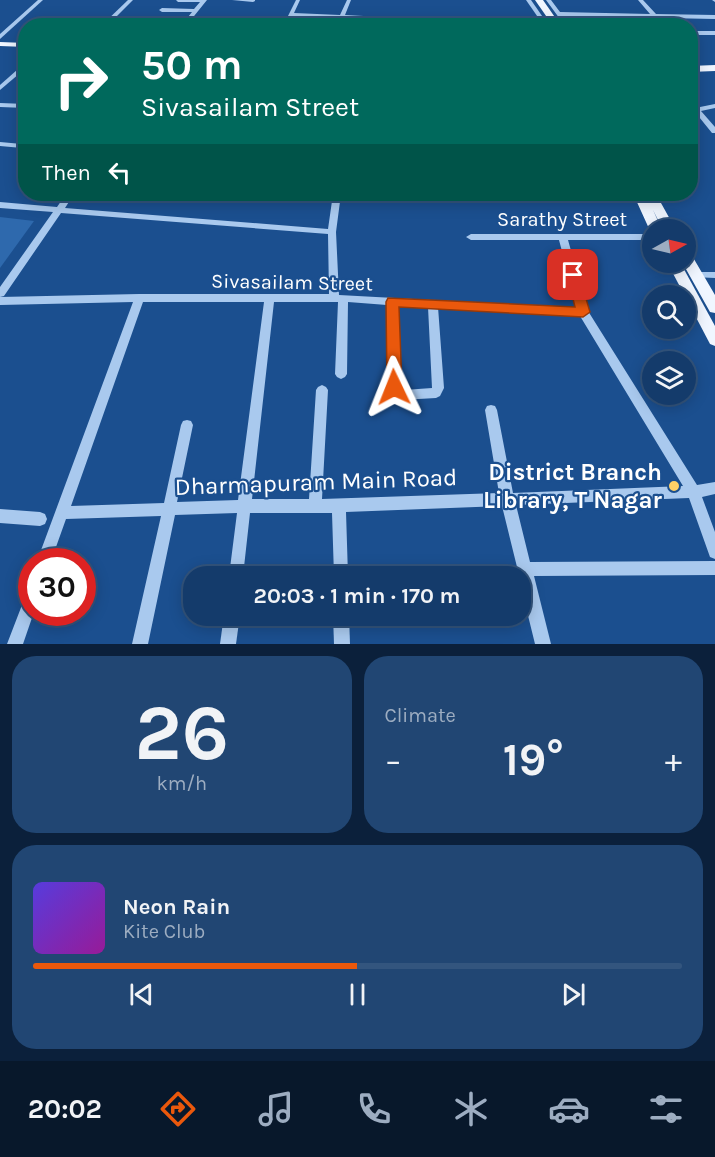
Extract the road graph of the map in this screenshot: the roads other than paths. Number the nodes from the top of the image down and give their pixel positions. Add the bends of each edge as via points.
1 (41, 0) edge
2 (131, 0) edge
3 (234, 0) edge
4 (298, 0) edge
5 (349, 0) edge
6 (528, 0) edge
7 (539, 0) edge
8 (548, 0) edge
9 (640, 0) edge
10 (178, 1) edge
11 (205, 1) edge
12 (253, 1) edge
13 (162, 10) dead end
14 (195, 11) junction
15 (293, 14) junction
16 (558, 14) junction
17 (644, 15) junction
18 (654, 15) junction
19 (342, 16) junction
20 (715, 17) edge
21 (22, 18) edge
22 (112, 18) edge
23 (189, 18) edge
24 (290, 18) edge
25 (375, 18) edge
26 (541, 18) edge
27 (551, 18) edge
28 (561, 18) edge
29 (646, 18) edge
30 (18, 21) edge
31 (698, 33) edge
32 (715, 33) edge
33 (0, 38) edge
34 (18, 39) edge
35 (0, 44) edge
36 (18, 45) edge
37 (698, 61) edge
38 (715, 64) edge
39 (698, 66) edge
40 (18, 71) edge
41 (14, 75) junction
42 (18, 75) edge
43 (0, 88) edge
44 (0, 105) edge
45 (18, 106) edge
46 (715, 106) edge
47 (698, 110) edge
48 (698, 115) edge
49 (715, 131) edge
50 (0, 144) edge
51 (18, 146) edge
52 (65, 201) edge
53 (336, 201) edge
54 (646, 201) edge
55 (648, 201) edge
56 (0, 205) edge
57 (58, 210) junction
58 (652, 219) edge
59 (662, 219) edge
60 (332, 232) junction
61 (471, 237) dead end
62 (563, 237) junction
63 (642, 237) edge
64 (680, 273) edge
65 (696, 275) joint
66 (715, 275) edge
67 (0, 294) edge
68 (139, 298) junction
69 (338, 298) junction
70 (269, 299) junction
71 (0, 301) edge
72 (392, 302) junction
73 (432, 304) junction
74 (715, 308) edge
75 (583, 312) junction
76 (715, 340) edge
77 (340, 374) dead end
78 (322, 390) dead end
79 (491, 410) dead end
80 (188, 424) dead end
81 (715, 488) edge
82 (694, 492) junction
83 (507, 498) junction
84 (244, 506) junction
85 (315, 506) junction
86 (339, 506) junction
87 (169, 509) junction
88 (62, 513) junction
89 (0, 516) edge
90 (40, 519) dead end
91 (50, 548) edge
92 (715, 552) edge
93 (237, 566) edge
94 (341, 566) edge
95 (522, 566) edge
96 (715, 568) edge
97 (531, 569) edge
98 (531, 599) edge
99 (22, 626) edge
100 (230, 626) edge
101 (341, 626) edge
102 (15, 644) edge
103 (141, 644) edge
104 (228, 644) edge
105 (342, 644) edge
106 (543, 644) edge

1 - 21 street
2 - 22 street
3 - 12 street
4 - 15 street
5 - 19 street
6 - 26 street
7 - 27 main road
8 - 16 street
9 - 18 street
10 - 11 street
11 - 14 street
13 - 14 street
14 - 23 street
15 - 19 street
15 - 24 street
16 - 17 street
16 - 28 street
17 - 18 street
17 - 29 street
18 - 20 street
19 - 25 street
30 - 33 street
31 - 32 street
33 - 34 main road
35 - 36 main road
37 - 38 main road
38 - 39 main road
40 - 41 street
41 - 42 street
41 - 43 street
44 - 45 street
46 - 47 street
48 - 49 street
50 - 51 street
52 - 57 street
53 - 60 street
54 - 58 main road
55 - 59 main road
56 - 57 street
57 - 60 street
57 - 67 street
60 - 69 street
61 - 62 street, Sarathy Street
62 - 63 street, Sarathy Street
62 - 75 street
64 - 76 main road
65 - 66 street
65 - 74 main road
68 - 70 street, Sivasailam Street
68 - 71 street, Sivasailam Street
68 - 88 street
69 - 70 street, Sivasailam Street
69 - 72 street, Sivasailam Street
69 - 77 street
70 - 84 street
72 - 73 street, Sivasailam Street
72 - 73 street via 394,387 401,395 431,394 438,388
73 - 75 street, Sivasailam Street
75 - 82 street
78 - 85 street
79 - 83 street
80 - 87 street
81 - 82 street, Dharmapuram Main Road
82 - 83 street, Dharmapuram Main Road
82 - 92 street
83 - 86 street, Dharmapuram Main Road
83 - 95 street
84 - 85 street, Dharmapuram Main Road
84 - 87 street, Dharmapuram Main Road
84 - 93 street
85 - 86 street, Dharmapuram Main Road
86 - 94 street
87 - 88 street, Dharmapuram Main Road
87 - 103 street
88 - 91 street
89 - 90 street
96 - 97 street
98 - 106 street
99 - 102 street
100 - 104 street
101 - 105 street

